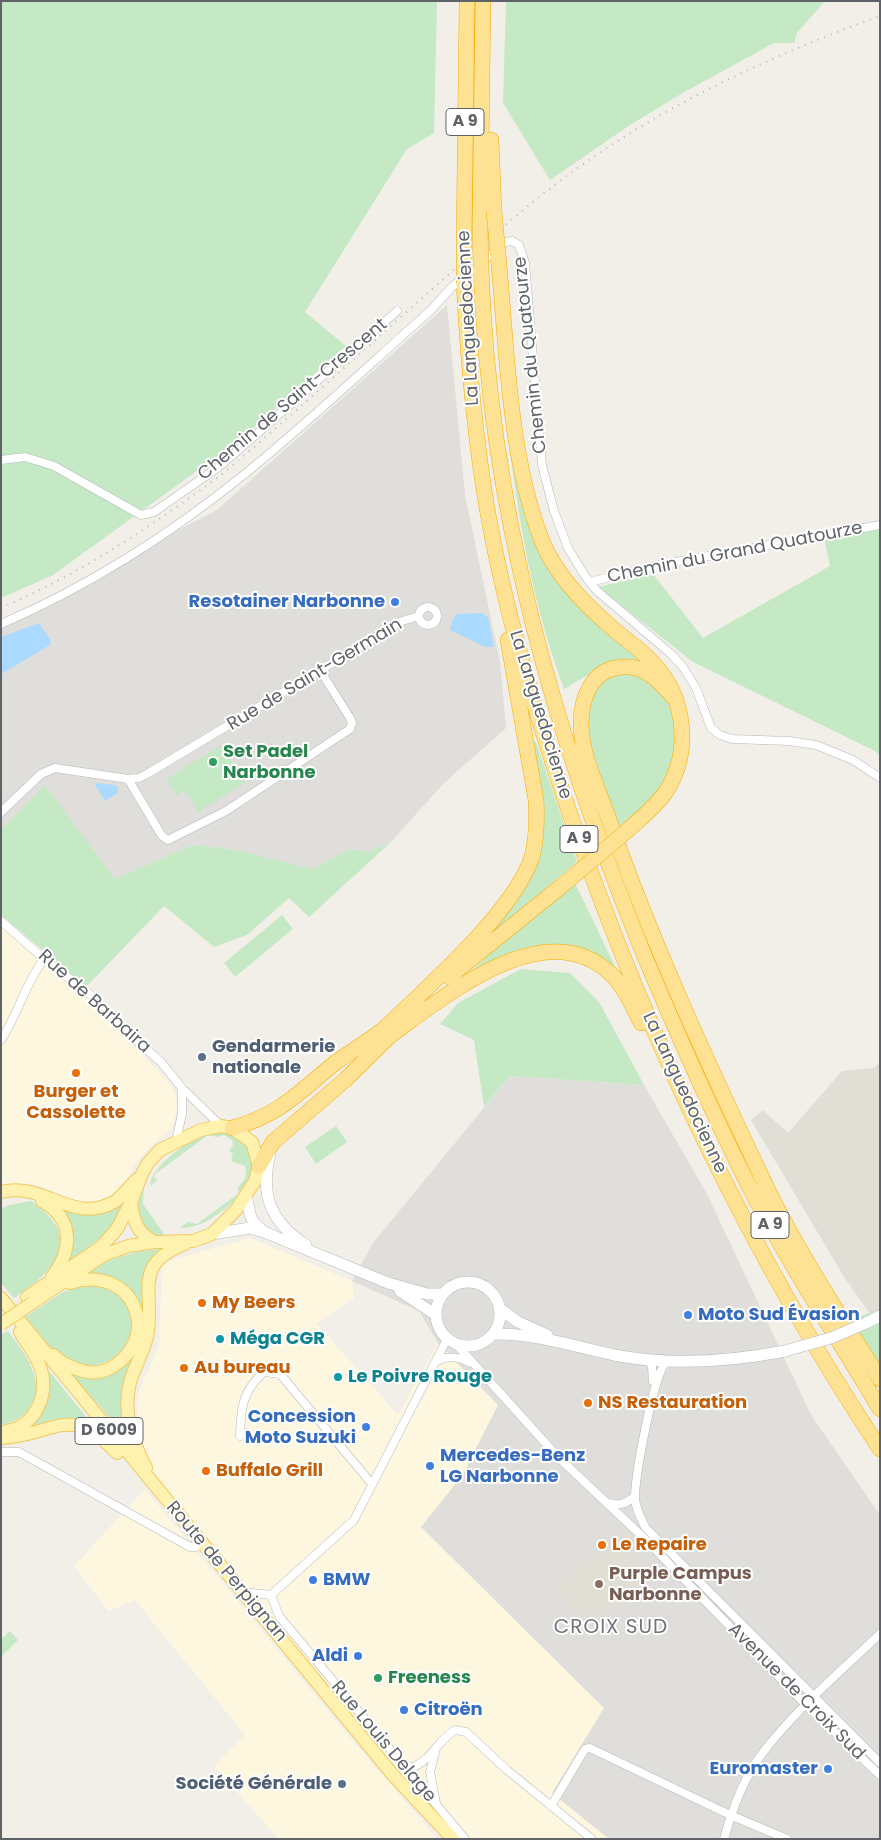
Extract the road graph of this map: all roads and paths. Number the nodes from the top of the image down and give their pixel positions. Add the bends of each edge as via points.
1 (467, 1) edge
2 (483, 1) edge
3 (482, 87) junction
4 (397, 311) dead end
5 (1, 460) edge
6 (880, 525) edge
7 (590, 582) junction
8 (508, 608) junction
9 (419, 616) dead end
10 (1, 624) edge
11 (320, 670) junction
12 (675, 699) junction
13 (880, 778) edge
14 (128, 779) junction
15 (1, 812) edge
16 (1, 921) edge
17 (44, 959) junction
18 (388, 1032) junction
19 (1, 1040) edge
20 (668, 1063) junction
21 (182, 1088) junction
22 (227, 1127) junction
23 (176, 1141) junction
24 (273, 1142) junction
25 (259, 1166) junction
26 (142, 1174) junction
27 (1, 1192) edge
28 (246, 1196) junction
29 (1, 1202) edge
30 (131, 1202) junction
31 (264, 1232) junction
32 (212, 1234) junction
33 (193, 1241) junction
34 (154, 1242) junction
35 (322, 1255) junction
36 (388, 1283) junction
37 (52, 1286) junction
38 (442, 1294) junction
39 (30, 1300) junction
40 (2, 1304) edge
41 (499, 1308) junction
42 (436, 1315) junction
43 (880, 1316) edge
44 (16, 1321) junction
45 (1, 1324) edge
46 (493, 1334) junction
47 (451, 1342) junction
48 (560, 1342) junction
49 (649, 1360) junction
50 (437, 1361) junction
51 (666, 1362) junction
52 (471, 1363) junction
53 (880, 1379) edge
54 (654, 1388) junction
55 (880, 1409) edge
56 (1, 1432) edge
57 (240, 1436) dead end
58 (1, 1438) edge
59 (880, 1449) edge
60 (1, 1452) edge
61 (131, 1467) junction
62 (372, 1484) junction
63 (634, 1496) junction
64 (606, 1502) junction
65 (183, 1521) junction
66 (196, 1547) junction
67 (241, 1591) junction
68 (270, 1595) junction
69 (880, 1634) edge
70 (289, 1648) junction
71 (814, 1697) junction
72 (806, 1705) junction
73 (437, 1746) junction
74 (401, 1762) junction
75 (880, 1763) edge
76 (880, 1775) edge
77 (436, 1805) junction
78 (551, 1806) junction
79 (730, 1815) junction
80 (445, 1839) edge
81 (453, 1839) edge
82 (465, 1839) edge
83 (592, 1839) edge
84 (724, 1839) edge
85 (788, 1839) edge

1 - 8 highway, La Languedocienne / A 9, bridge via 464,283 470,389 488,512
2 - 3 highway, La Languedocienne / A 9
3 - 12 highway, bridge via 490,114 498,254 516,435 527,494 543,542 559,572 582,601 654,664
3 - 55 highway, La Languedocienne / A 9, bridge via 480,227 488,386 512,538 551,696 600,843 671,1022 730,1148 786,1255
4 - 5 street, Chemin de Saint-Crescent via 220,466 154,512 141,515 54,466 25,457
6 - 7 street, Chemin du Grand Quatourze
7 - 10 street, Chemin du Quatourze via 568,548 542,464 525,263 519,245 512,241 505,242 452,287 432,310 246,473 169,530 88,581
7 - 13 street, Chemin du Quatourze via 683,667 696,688 711,728 720,735 732,739 816,745 853,760
8 - 18 highway via 508,644 536,800 532,856 520,881 490,921
8 - 20 highway, La Languedocienne / A 9 via 532,695 584,853
9 - 11 street, Rue de Saint-Germain via 402,621
11 - 14 street, Rue de Saint-Germain via 148,774
11 - 14 street via 350,718 350,730 226,811 168,840 162,836
12 - 18 highway, bridge via 682,721 682,745 677,769 655,806
12 - 53 highway via 660,681 644,670 614,668 599,676 586,692 582,708 581,726 589,762 621,854 687,1013 762,1178
14 - 15 street, Rue de Saint-Germain via 55,768 41,774
16 - 17 street, Rue de Barbaira
17 - 19 street via 32,974 16,1014
17 - 21 street, Rue de Barbaira via 92,996 170,1072
18 - 20 highway via 468,980 534,954 557,952 578,955 613,976 623,988 646,1033
18 - 22 highway via 337,1062 273,1113 257,1121
18 - 24 highway via 345,1080
20 - 59 highway, La Languedocienne / A 9 via 744,1220 832,1374
21 - 22 street, Rue de Barbaira
21 - 23 street via 182,1114
22 - 23 main road, D 6009 via 201,1130
22 - 25 main road via 252,1142
23 - 26 main road, D 6009 via 160,1150
24 - 25 highway
24 - 35 street via 265,1173 270,1206 279,1223
25 - 28 main road, D 6009
26 - 27 main road via 115,1202 97,1208 66,1207 27,1190
26 - 30 main road, D 6009
28 - 31 street via 249,1215
28 - 32 main road, D 6009
29 - 37 main road, D 6009 via 12,1197 30,1197 48,1204 61,1217 68,1243
30 - 34 main road via 132,1220 145,1238
30 - 37 main road, D 6009 via 117,1228 101,1247
31 - 32 street via 250,1228
31 - 35 street
32 - 33 main road, D 6009
33 - 34 main road, D 6009
33 - 65 main road via 160,1256 153,1266 149,1278 147,1336 128,1390 127,1410 133,1442 145,1468
34 - 37 main road, D 6009 via 128,1246 104,1255
35 - 36 street
36 - 38 street via 427,1294
36 - 42 street
37 - 39 main road, D 6009
37 - 44 main road via 91,1278 109,1282 125,1293 138,1316 137,1333 120,1363 106,1372 91,1374 74,1368 56,1358
38 - 41 street via 460,1283 474,1283 486,1287
38 - 42 street
39 - 40 main road, D 6009
39 - 45 main road, D 6009, bridge
40 - 44 main road, Route de Perpignan / D 6009
41 - 46 street via 498,1326
41 - 48 street via 518,1322
42 - 47 street via 439,1329
43 - 51 street, bridge via 831,1338 785,1351 715,1362
44 - 56 main road via 41,1366 45,1384 42,1401 34,1414 25,1423
44 - 61 main road, Route de Perpignan / D 6009
44 - 65 main road, Route de Perpignan / D 6009
46 - 47 street via 480,1344 466,1346
46 - 48 street via 516,1334
47 - 50 street
47 - 52 street, Avenue de Croix Sud
48 - 49 street
49 - 51 street
49 - 54 street
50 - 52 street via 453,1357
50 - 62 street
51 - 54 street via 659,1369
52 - 64 street, Avenue de Croix Sud via 558,1458
54 - 63 street
57 - 62 street via 241,1407 252,1383 264,1372 280,1374
58 - 61 main road, D 6009 via 62,1424 81,1426 104,1438
60 - 66 street via 19,1452 190,1547
61 - 66 main road, Route de Perpignan / D 6009
62 - 68 street via 346,1529
63 - 64 street via 617,1506
63 - 71 street, Avenue de Croix Sud via 639,1514 652,1535
64 - 72 street, Avenue de Croix Sud
65 - 67 main road, Route de Perpignan / D 6009
66 - 80 main road, Route de Perpignan / D 6009 via 416,1811
67 - 68 street
67 - 70 main road, Route de Perpignan / D 6009
68 - 70 street via 278,1631
68 - 74 street, Rue Louis Delage via 279,1616
69 - 71 street
70 - 81 main road, Route de Perpignan / D 6009 via 393,1775
71 - 72 street
71 - 75 street, Avenue de Croix Sud
72 - 76 street, Avenue de Croix Sud
72 - 79 street via 761,1755
73 - 74 street via 422,1764 411,1768
73 - 77 street via 430,1772
73 - 78 street via 455,1730 466,1732
74 - 77 street, Rue Louis Delage
77 - 82 street, Rue Louis Delage
78 - 79 street via 585,1749 590,1748
78 - 83 street
79 - 84 street
79 - 85 street

